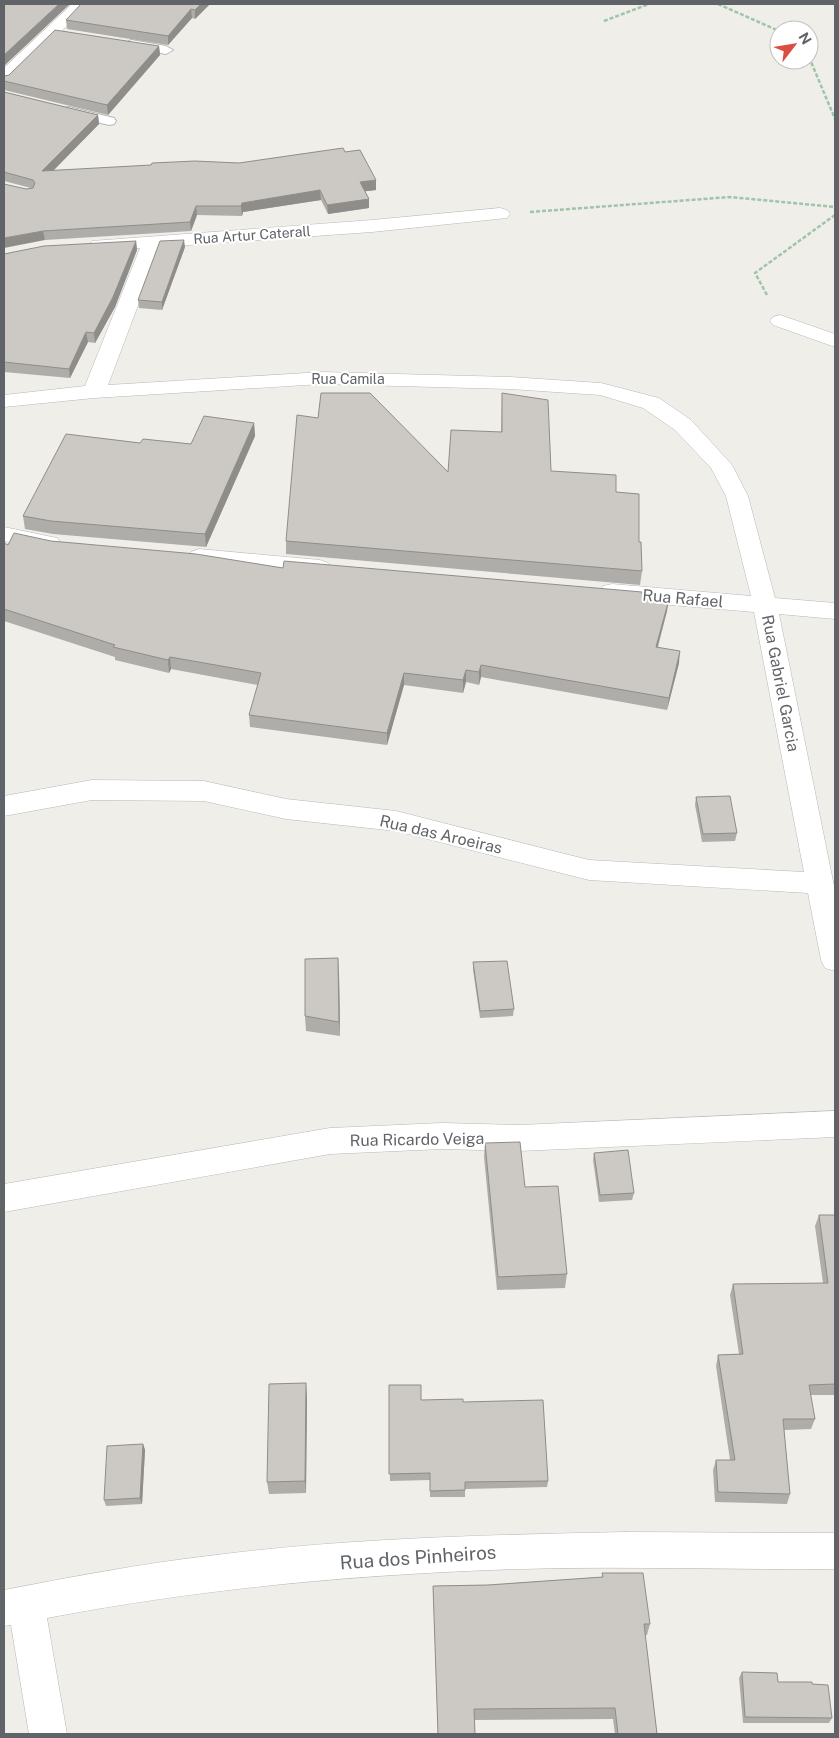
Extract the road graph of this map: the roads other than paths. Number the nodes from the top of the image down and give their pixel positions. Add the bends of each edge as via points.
1 (81, 4) edge
2 (51, 32) junction
3 (70, 35) edge
4 (118, 42) edge
5 (166, 50) edge
6 (4, 78) edge
7 (52, 107) edge
8 (109, 121) dead end
9 (500, 214) road end
10 (152, 242) junction
11 (84, 245) edge
12 (780, 321) road end
13 (835, 341) edge
14 (94, 392) junction
15 (4, 401) edge
16 (684, 425) joint
17 (4, 534) edge
18 (73, 545) edge
19 (181, 555) edge
20 (338, 570) edge
21 (586, 590) edge
22 (765, 605) junction
23 (835, 612) edge
24 (4, 806) edge
25 (819, 883) junction
26 (835, 960) edge
27 (835, 1124) edge
28 (4, 1198) edge
29 (835, 1551) edge
30 (15, 1605) edge
31 (48, 1734) edge

1 - 2 street
2 - 3 lane
2 - 6 street
4 - 5 lane
7 - 8 lane
9 - 10 street, Rua Artur Caterall
10 - 11 street, Rua Artur Caterall
10 - 14 street
12 - 13 street
14 - 15 street, Rua Camila
14 - 16 street, Rua Camila via 322,378 510,382 601,389 651,403
16 - 22 street, Rua Gabriel Garcia via 721,464 737,496
17 - 18 street
19 - 20 street
21 - 22 street, Rua Rafael
22 - 23 street, Rua Rafael
22 - 25 street, Rua Gabriel Garcia
24 - 25 street, Rua das Aroeiras via 92,790 204,791 286,809 396,821 589,870
25 - 26 street, Rua Gabriel Garcia
27 - 28 street, Rua Ricardo Veiga via 519,1138 442,1136 330,1141
29 - 30 street, Rua dos Pinheiros via 675,1548 477,1553 220,1571 111,1586
30 - 31 street

